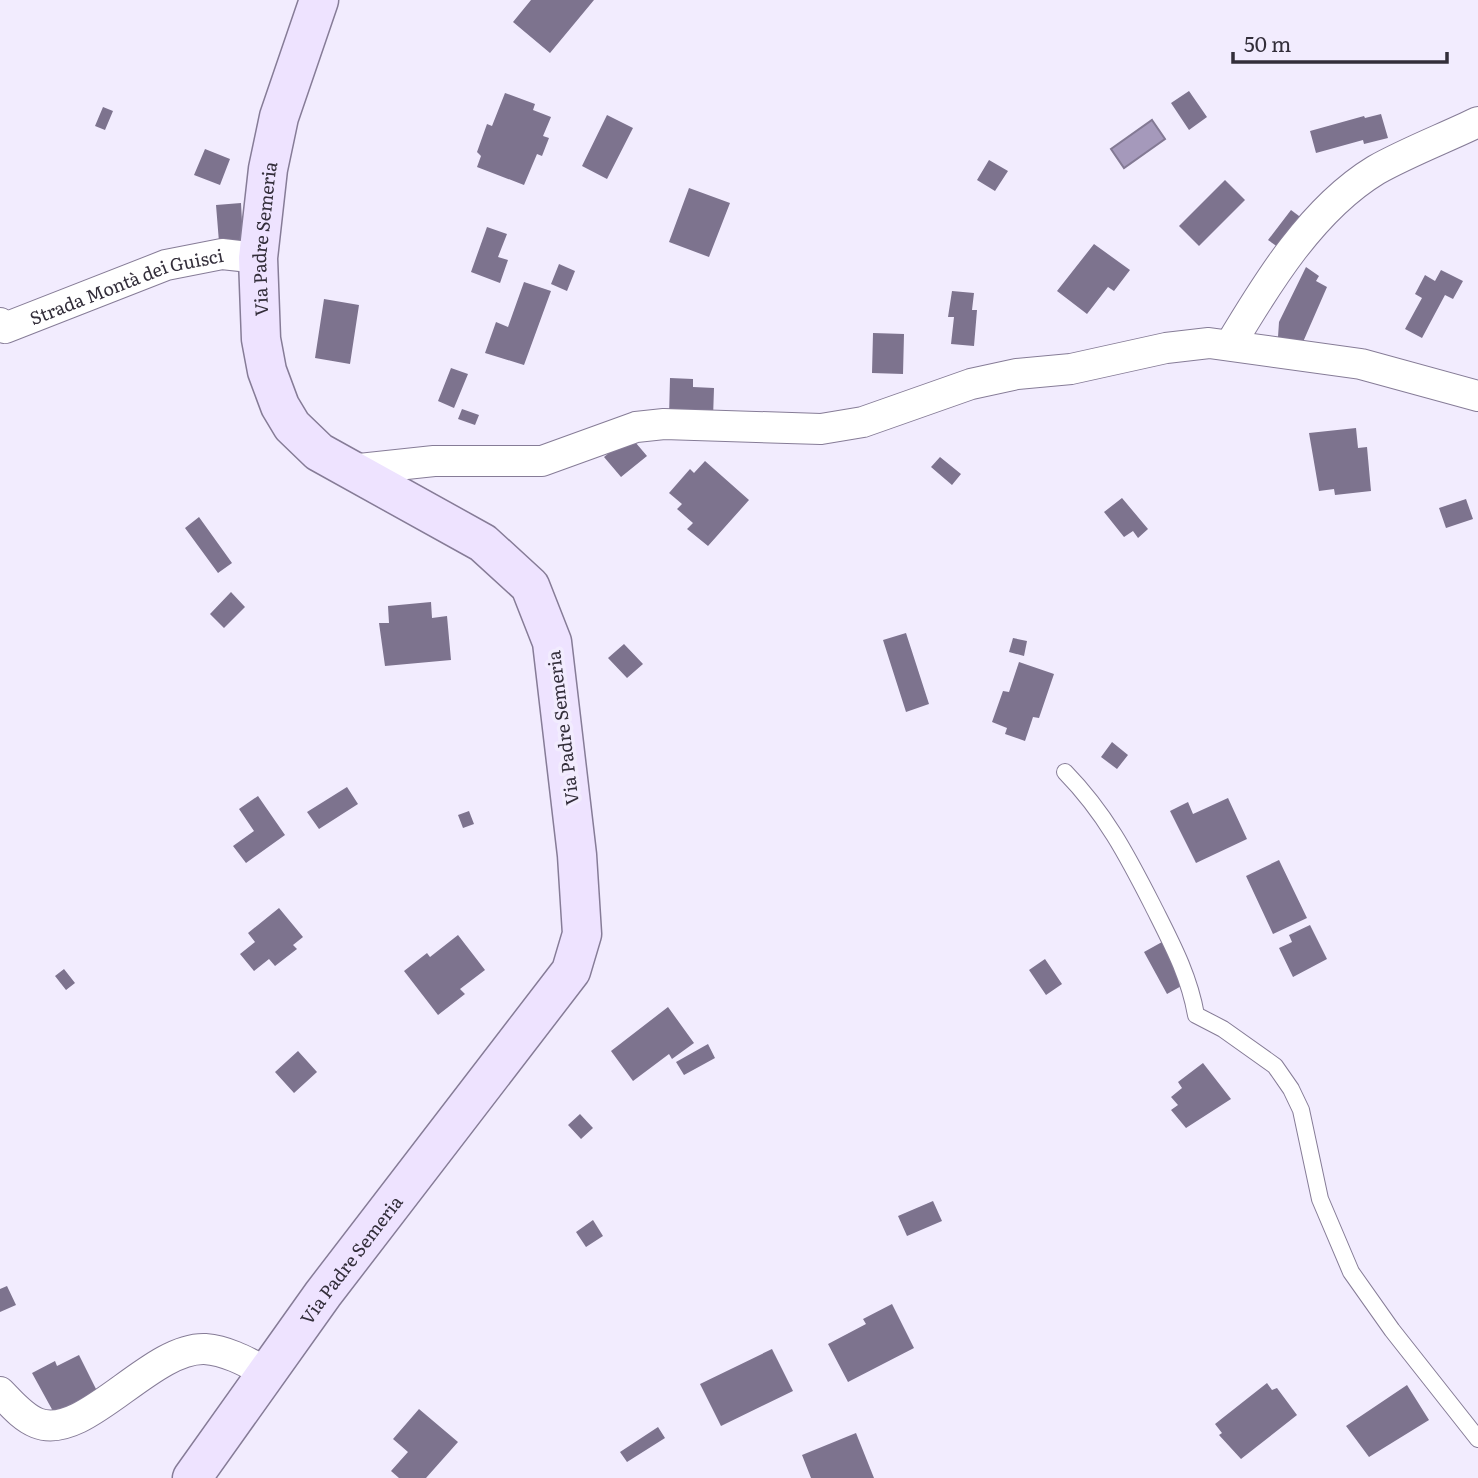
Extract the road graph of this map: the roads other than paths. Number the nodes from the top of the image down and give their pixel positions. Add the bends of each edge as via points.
1 (319, 0) edge
2 (1478, 122) edge
3 (258, 258) junction
4 (0, 323) edge
5 (1230, 345) junction
6 (1478, 396) edge
7 (350, 470) junction
8 (1065, 772) dead end
9 (266, 1372) junction
10 (0, 1392) edge
11 (1478, 1439) edge
12 (192, 1478) edge

1 - 3 main road, Via Padre Semeria via 279,117
2 - 5 street via 1376,171 1331,205 1256,300
3 - 4 street, Strada Montà dei Guisci via 222,254 166,265 5,328
3 - 7 main road, Via Padre Semeria via 261,339 280,406 292,426 319,452
5 - 6 street via 1361,364
5 - 7 street via 1166,348 1071,369 994,379 863,422 821,429 664,424 636,427 542,461 434,461
7 - 9 main road, Via Padre Semeria via 482,543 530,586 552,642 582,934 571,971
8 - 11 lane via 1100,811 1123,849 1184,968 1196,1015 1275,1066 1291,1089 1301,1110 1320,1199 1351,1272
9 - 10 street via 234,1355 205,1349 180,1353 81,1416 48,1426 20,1412
9 - 12 main road, Via Padre Semeria

